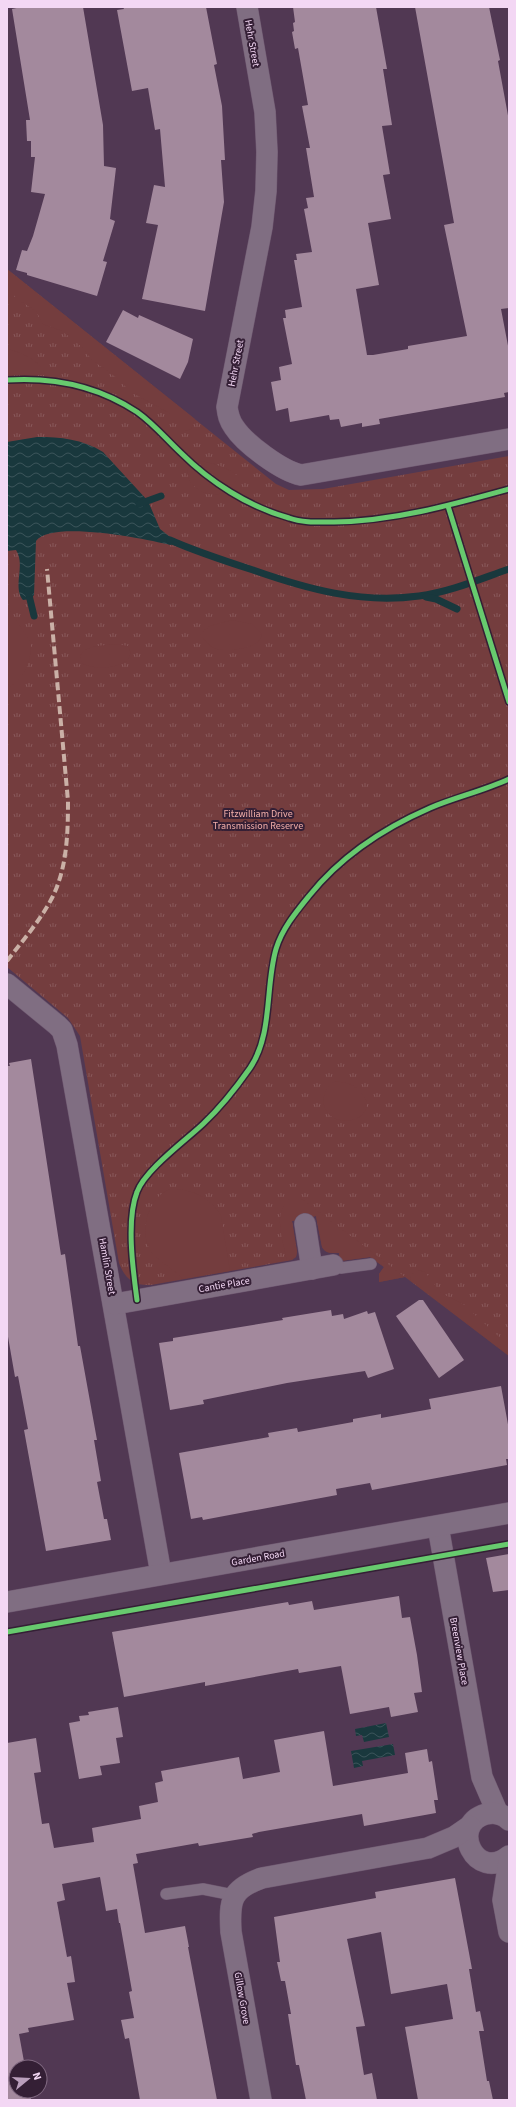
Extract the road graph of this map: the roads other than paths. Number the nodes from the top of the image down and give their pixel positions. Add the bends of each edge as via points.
1 (247, 7) edge
2 (509, 440) edge
3 (7, 984) edge
4 (305, 1224) dead end
5 (371, 1264) dead end
6 (333, 1266) joint
7 (312, 1269) junction
8 (114, 1304) junction
9 (509, 1513) edge
10 (438, 1526) junction
11 (161, 1574) junction
12 (7, 1602) edge
13 (482, 1777) junction
14 (506, 1819) edge
15 (473, 1823) junction
16 (428, 1848) junction
17 (509, 1856) edge
18 (478, 1858) junction
19 (509, 1861) edge
20 (166, 1894) dead end
21 (234, 1895) junction
22 (503, 1900) junction
23 (509, 1932) edge
24 (261, 2100) edge

1 - 2 street, Hehr Street via 265,112 266,191 262,227 227,407 234,428 275,463 290,473 301,475
3 - 8 street, Hamlin Street via 57,1025 65,1037
4 - 7 street
5 - 6 lane via 342,1268
6 - 7 street, Cantie Place
7 - 8 street, Cantie Place
8 - 11 street, Hamlin Street
9 - 10 street, Garden Road
10 - 11 street, Garden Road
10 - 13 street, Breenview Place
11 - 12 street, Garden Road
13 - 14 street, Breenview Place
13 - 15 street, Breenview Place
14 - 15 street via 489,1813
15 - 16 street via 454,1837
15 - 18 street, Breenview Place via 467,1841
16 - 18 street
16 - 21 street via 262,1878 245,1884
17 - 18 street via 496,1863
18 - 22 street
19 - 22 street
20 - 21 lane via 203,1889
21 - 24 street, Gillow Grove via 230,1912 231,1932
22 - 23 street

